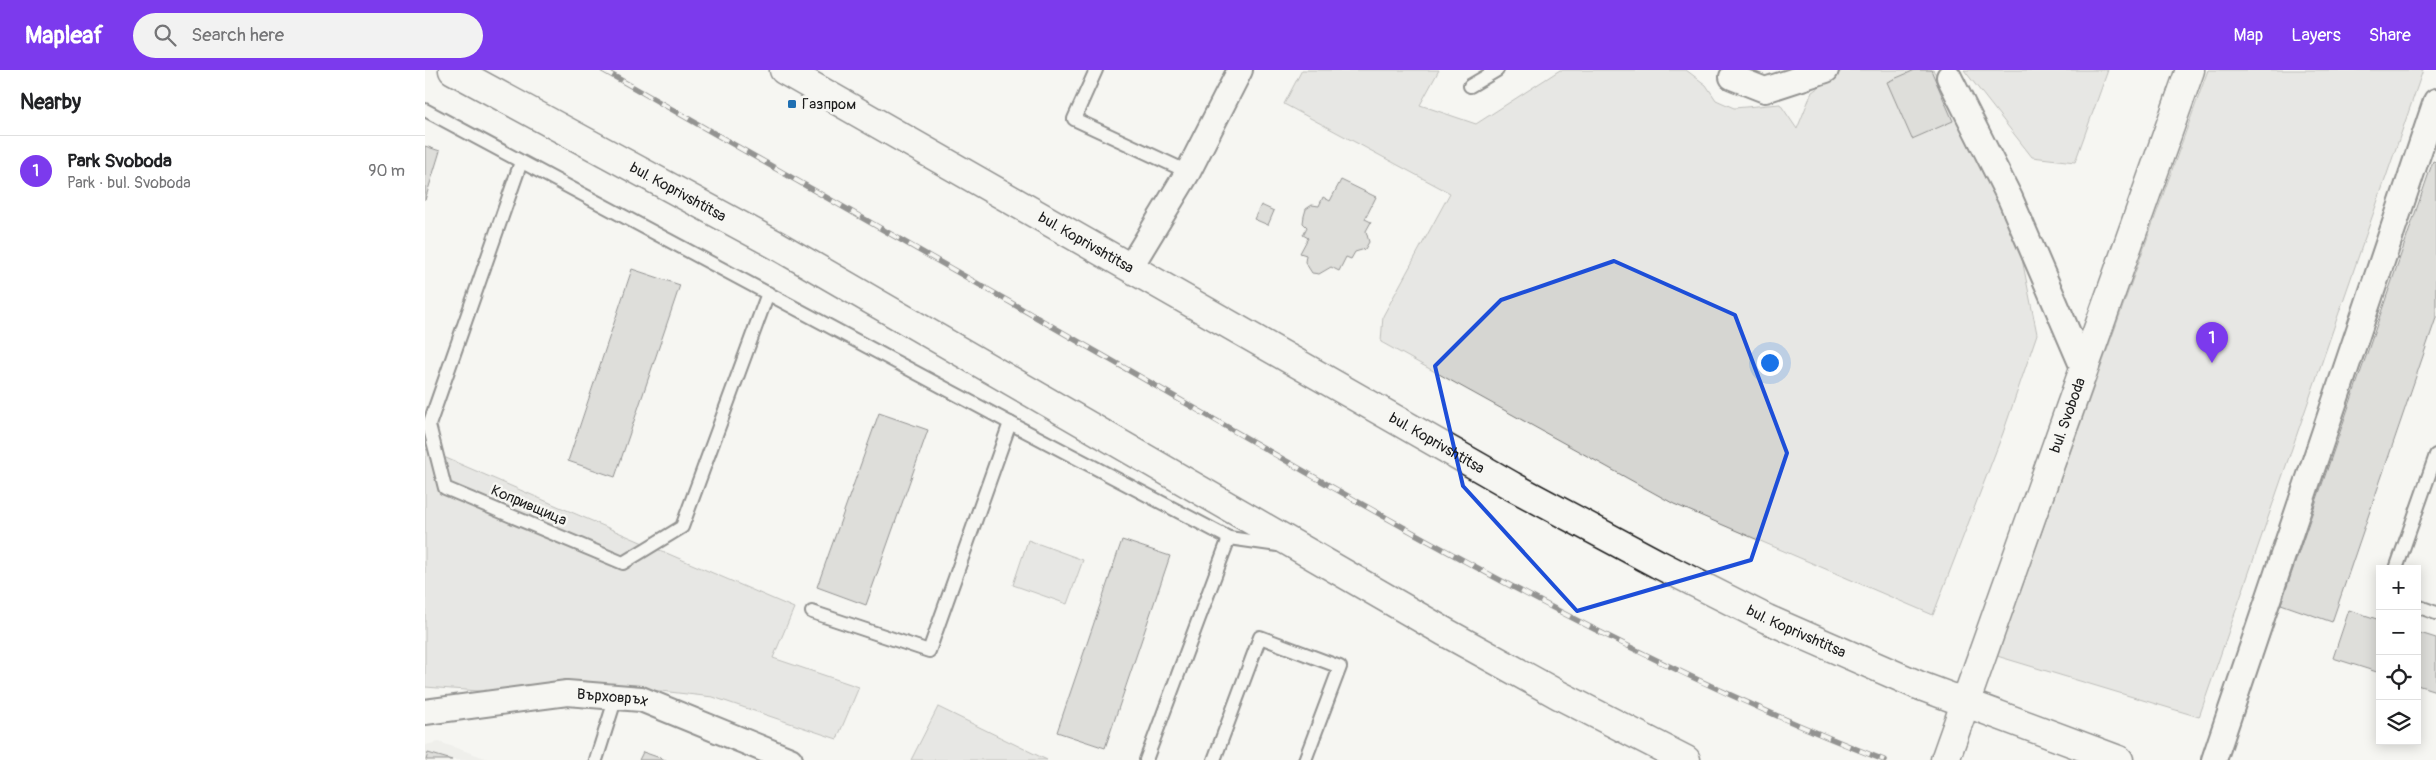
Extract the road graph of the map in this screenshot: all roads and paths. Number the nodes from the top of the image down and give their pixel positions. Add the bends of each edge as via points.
1 (453, 70) edge
2 (784, 70) edge
3 (1096, 70) edge
4 (1241, 70) edge
5 (1497, 70) edge
6 (1826, 70) edge
7 (2191, 70) edge
8 (1732, 77) dead end
9 (1949, 77) dead end
10 (1470, 86) dead end
11 (2436, 101) edge
12 (425, 110) edge
13 (521, 162) junction
14 (1188, 172) junction
15 (1131, 266) junction
16 (768, 293) junction
17 (2084, 370) junction
18 (1009, 423) junction
19 (2436, 455) edge
20 (1229, 538) junction
21 (1303, 548) junction
22 (2397, 565) edge
23 (2421, 607) edge
24 (812, 612) dead end
25 (2436, 613) edge
26 (616, 697) junction
27 (1965, 704) junction
28 (425, 712) edge
29 (596, 760) edge
30 (790, 760) edge
31 (1146, 760) edge
32 (1214, 760) edge
33 (1305, 760) edge
34 (1686, 760) edge
35 (1945, 760) edge
36 (2119, 760) edge
37 (2214, 760) edge

1 - 21 main road, bul. Koprivshtitsa via 778,246
2 - 15 main road, bul. Koprivshtitsa
3 - 14 lane via 1074,119
4 - 14 street
5 - 10 lane
6 - 8 street via 1765,90
7 - 17 main road, bul. Svoboda
9 - 17 street via 2011,198
11 - 37 street
12 - 13 lane
13 - 16 lane
13 - 16 lane, Копривщица via 429,425 445,488 623,563 682,527
14 - 15 street
15 - 27 main road, bul. Koprivshtitsa via 1512,486 1658,564 1767,619
16 - 18 lane
17 - 27 main road, bul. Svoboda
18 - 20 lane
18 - 24 lane via 929,651
19 - 22 lane
20 - 21 lane
20 - 31 lane
21 - 34 main road, bul. Koprivshtitsa via 1559,695
23 - 25 lane
26 - 28 street, Върховръх via 567,693
26 - 29 lane
26 - 30 street, Върховръх via 641,699
27 - 35 main road, bul. Svoboda
27 - 36 main road, bul. Koprivshtitsa
32 - 33 lane via 1260,637 1340,667

